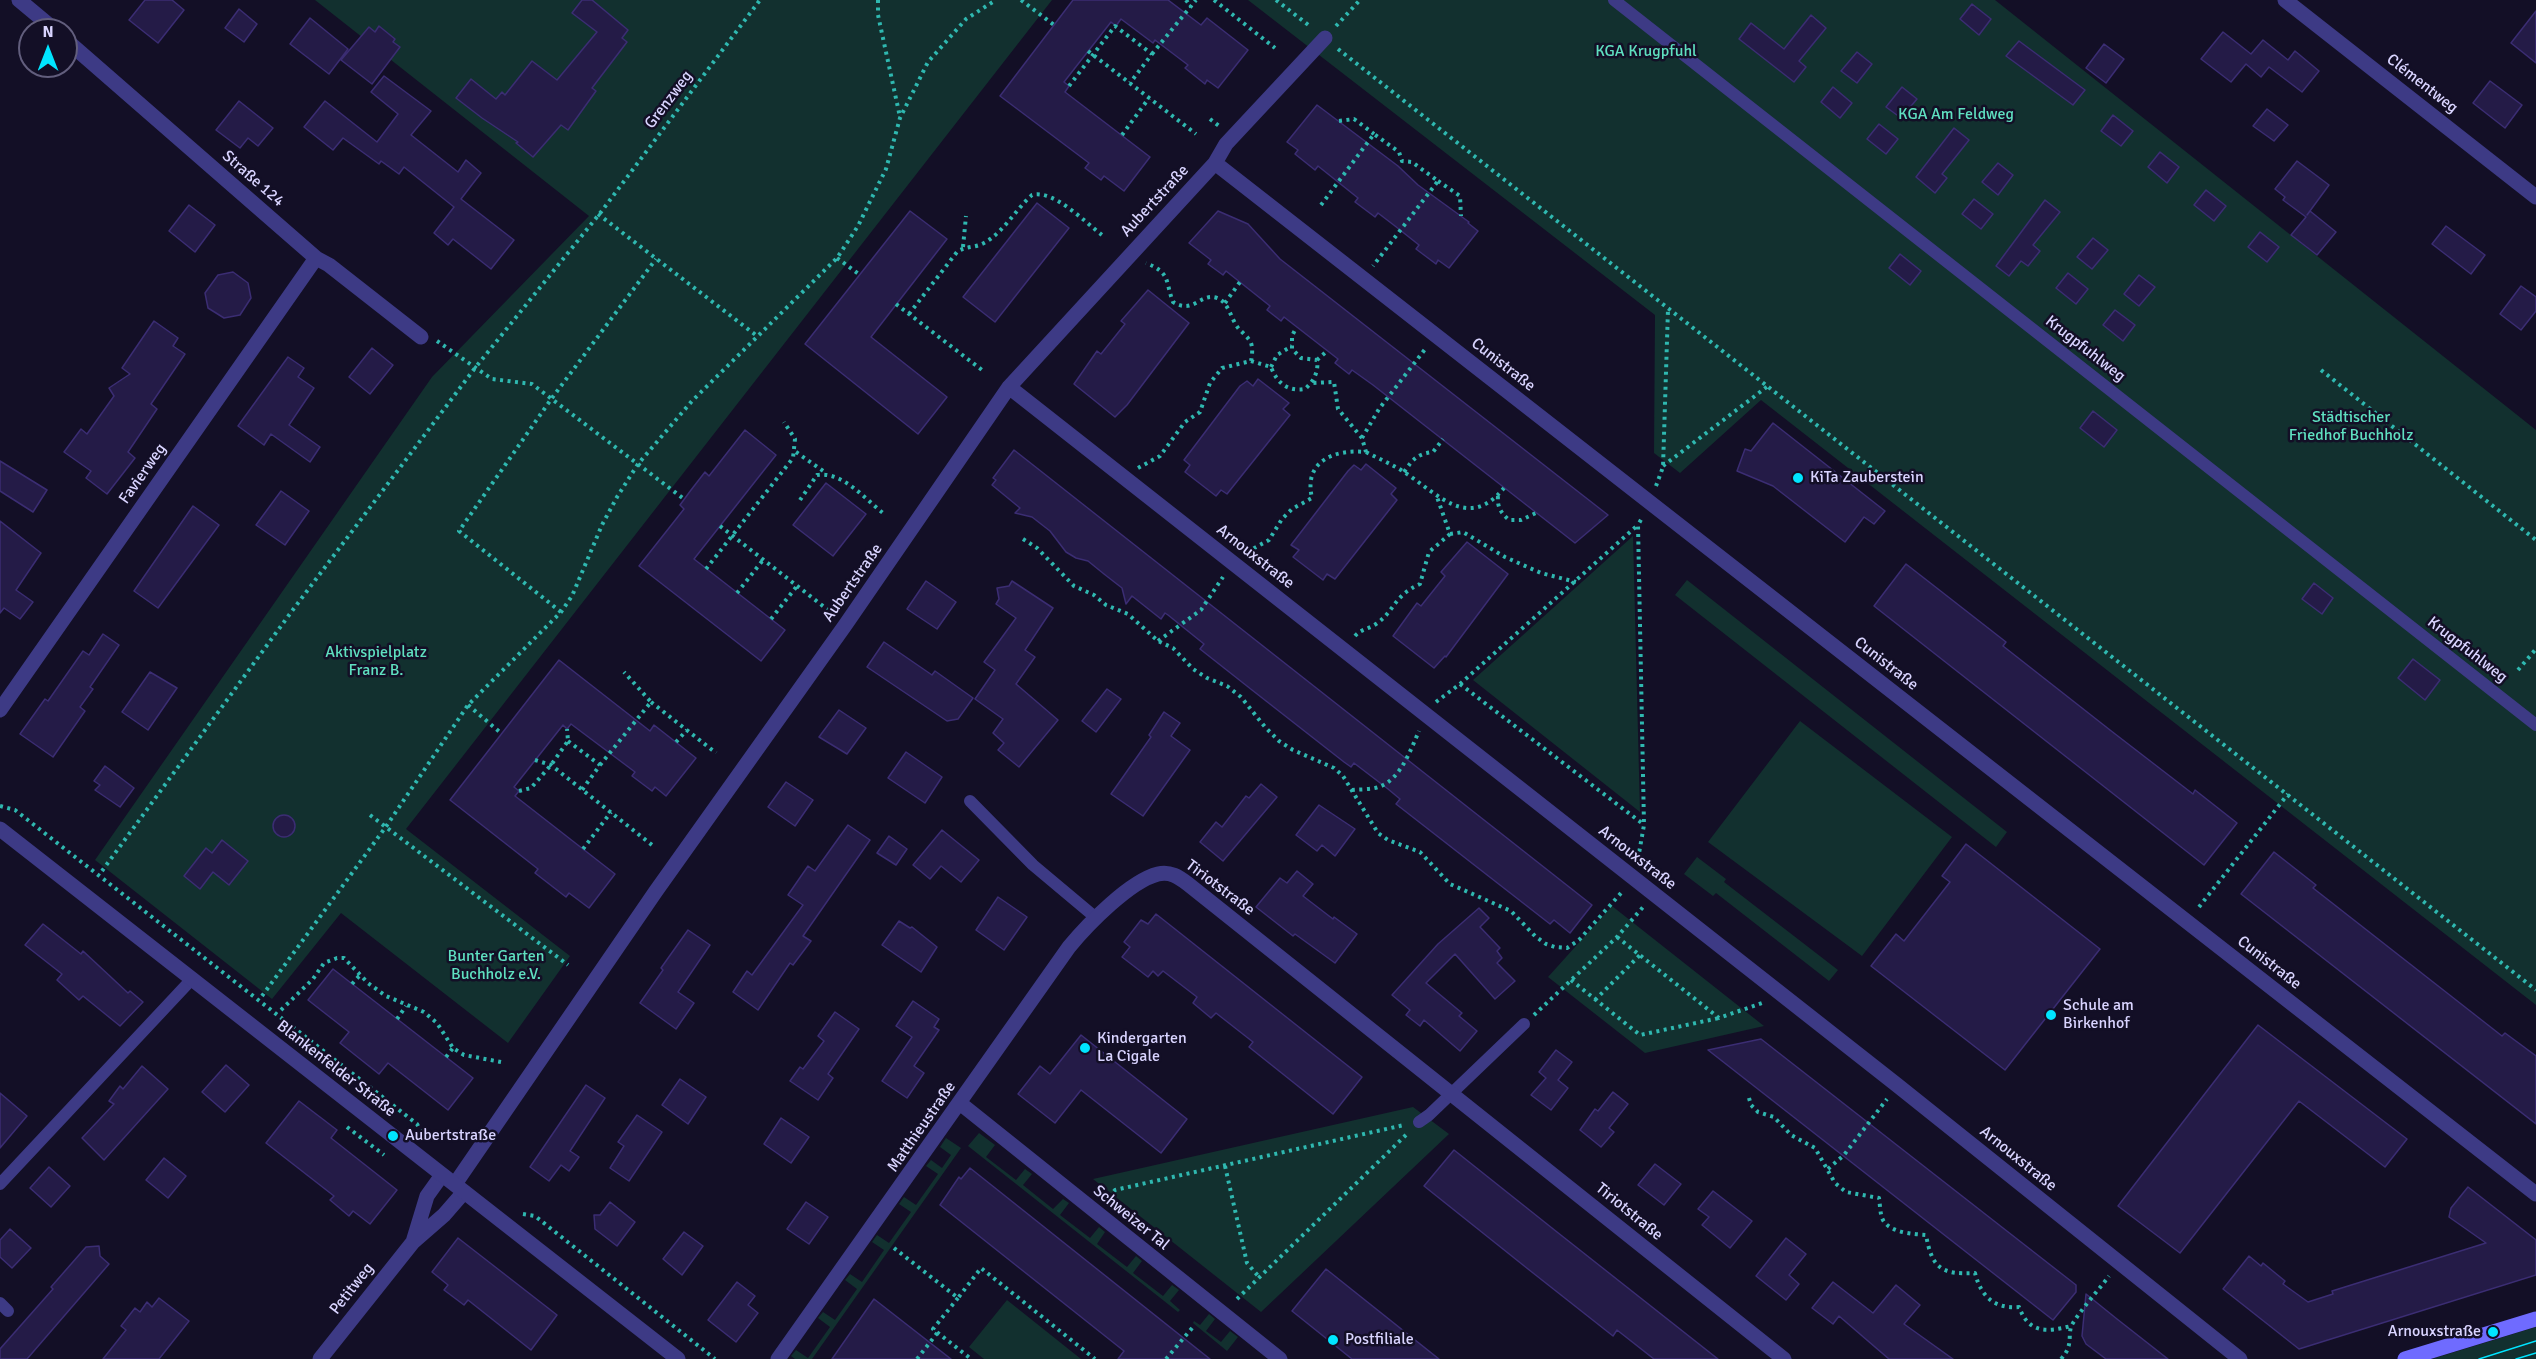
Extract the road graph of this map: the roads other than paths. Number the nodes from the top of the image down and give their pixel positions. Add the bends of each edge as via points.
1 (20, 0) edge
2 (1614, 0) edge
3 (2285, 0) edge
4 (41, 18) edge
5 (1325, 38) road end
6 (78, 50) edge
7 (1215, 163) junction
8 (2536, 197) edge
9 (316, 258) junction
10 (421, 337) road end
11 (1009, 387) junction
12 (0, 710) edge
13 (2536, 725) edge
14 (970, 801) dead end
15 (0, 829) edge
16 (1095, 916) junction
17 (192, 979) junction
18 (1524, 1024) road end
19 (1451, 1093) junction
20 (961, 1104) junction
21 (1419, 1122) road end
22 (442, 1175) junction
23 (0, 1184) edge
24 (460, 1188) junction
25 (2536, 1194) edge
26 (413, 1242) junction
27 (2536, 1319) edge
28 (320, 1359) edge
29 (678, 1359) edge
30 (778, 1359) edge
31 (1280, 1359) edge
32 (1784, 1359) edge
33 (2240, 1359) edge
34 (2405, 1359) edge

1 - 4 street
2 - 13 lane, Krugpfuhlweg
3 - 8 street, Clémentweg
5 - 7 street, Aubertstraße via 1226,144
6 - 9 street, Straße 124
7 - 11 street, Aubertstraße
7 - 25 street, Cunistraße
9 - 10 street, Straße 124
9 - 12 street, Favierweg
11 - 24 street, Aubertstraße via 656,891
11 - 33 street, Arnouxstraße
14 - 16 lane via 1033,865
15 - 17 street, Blankenfelder Straße
16 - 19 street, Tiriotstraße via 1143,880 1160,873 1174,874
16 - 20 street, Matthieustraße via 1069,947
17 - 22 street, Blankenfelder Straße
17 - 23 lane
18 - 19 lane
19 - 21 lane
19 - 32 street, Tiriotstraße
20 - 30 street, Matthieustraße
20 - 31 street, Schweizer Tal
22 - 24 street, Blankenfelder Straße
22 - 26 street, Petitweg via 427,1196
24 - 26 street, Petitweg via 444,1215
24 - 29 street, Blankenfelder Straße
26 - 28 street, Petitweg
27 - 34 main road

